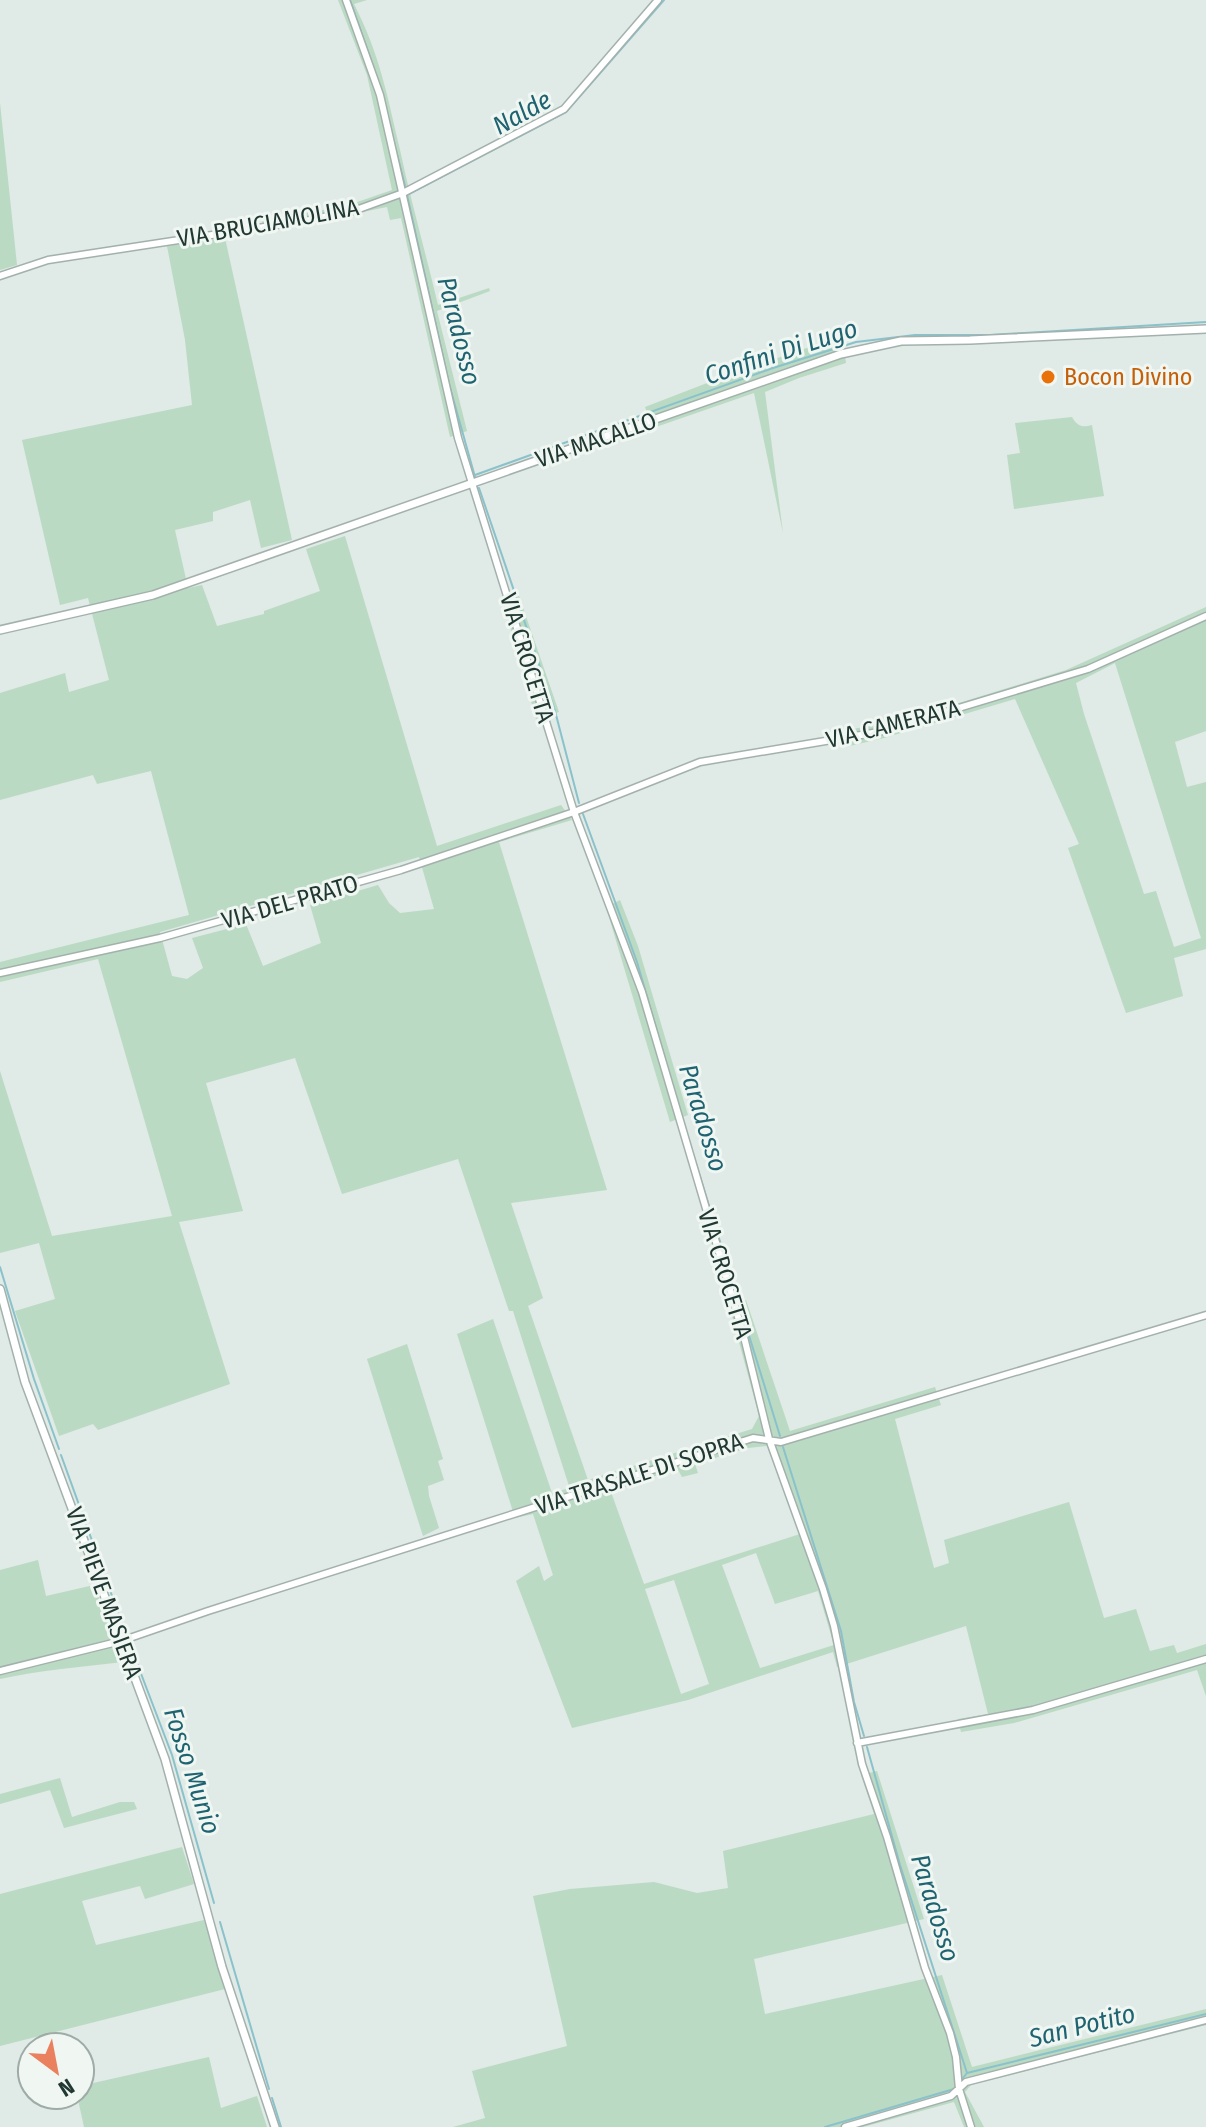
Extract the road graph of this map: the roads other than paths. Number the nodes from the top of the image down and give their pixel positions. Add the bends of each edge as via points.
1 (346, 0) edge
2 (658, 0) edge
3 (403, 193) junction
4 (0, 276) edge
5 (1206, 329) edge
6 (473, 484) junction
7 (1206, 616) edge
8 (0, 630) edge
9 (574, 812) junction
10 (0, 973) edge
11 (0, 1289) edge
12 (1206, 1315) edge
13 (769, 1439) junction
14 (121, 1641) junction
15 (1206, 1659) edge
16 (0, 1671) edge
17 (857, 1743) junction
18 (1206, 2020) edge
19 (959, 2089) junction
20 (275, 2127) edge
21 (845, 2127) edge
22 (971, 2127) edge

1 - 3 street, VIA CROCETTA via 376,82
2 - 3 street, VIA BRUCIAMOLINA via 564,109
3 - 4 street, VIA BRUCIAMOLINA via 310,220 48,260
3 - 6 street, VIA CROCETTA via 448,398
5 - 6 street, VIA MACALLO via 886,344 841,354
6 - 8 street, VIA MACALLO via 153,595
6 - 9 street, VIA CROCETTA
7 - 9 street, VIA CAMERATA via 1088,669 879,732 700,762
9 - 10 street, VIA DEL PRATO via 401,870 160,938
9 - 13 street, VIA CROCETTA via 642,992
11 - 14 street, VIA PIEVE MASIERA via 25,1382
12 - 13 street, VIA TRASALE DI SOPRA via 857,1421 781,1442
13 - 14 street, VIA TRASALE DI SOPRA via 753,1438
13 - 17 street, VIA CROCETTA via 827,1601
14 - 16 street, VIA TRASALE DI SOPRA
14 - 20 street, VIA PIEVE MASIERA via 165,1759 222,1967
15 - 17 street via 1033,1710
17 - 19 street, VIA CROCETTA via 950,2033
18 - 19 street via 966,2082
19 - 21 street via 951,2096
19 - 22 street, VIA CROCETTA

